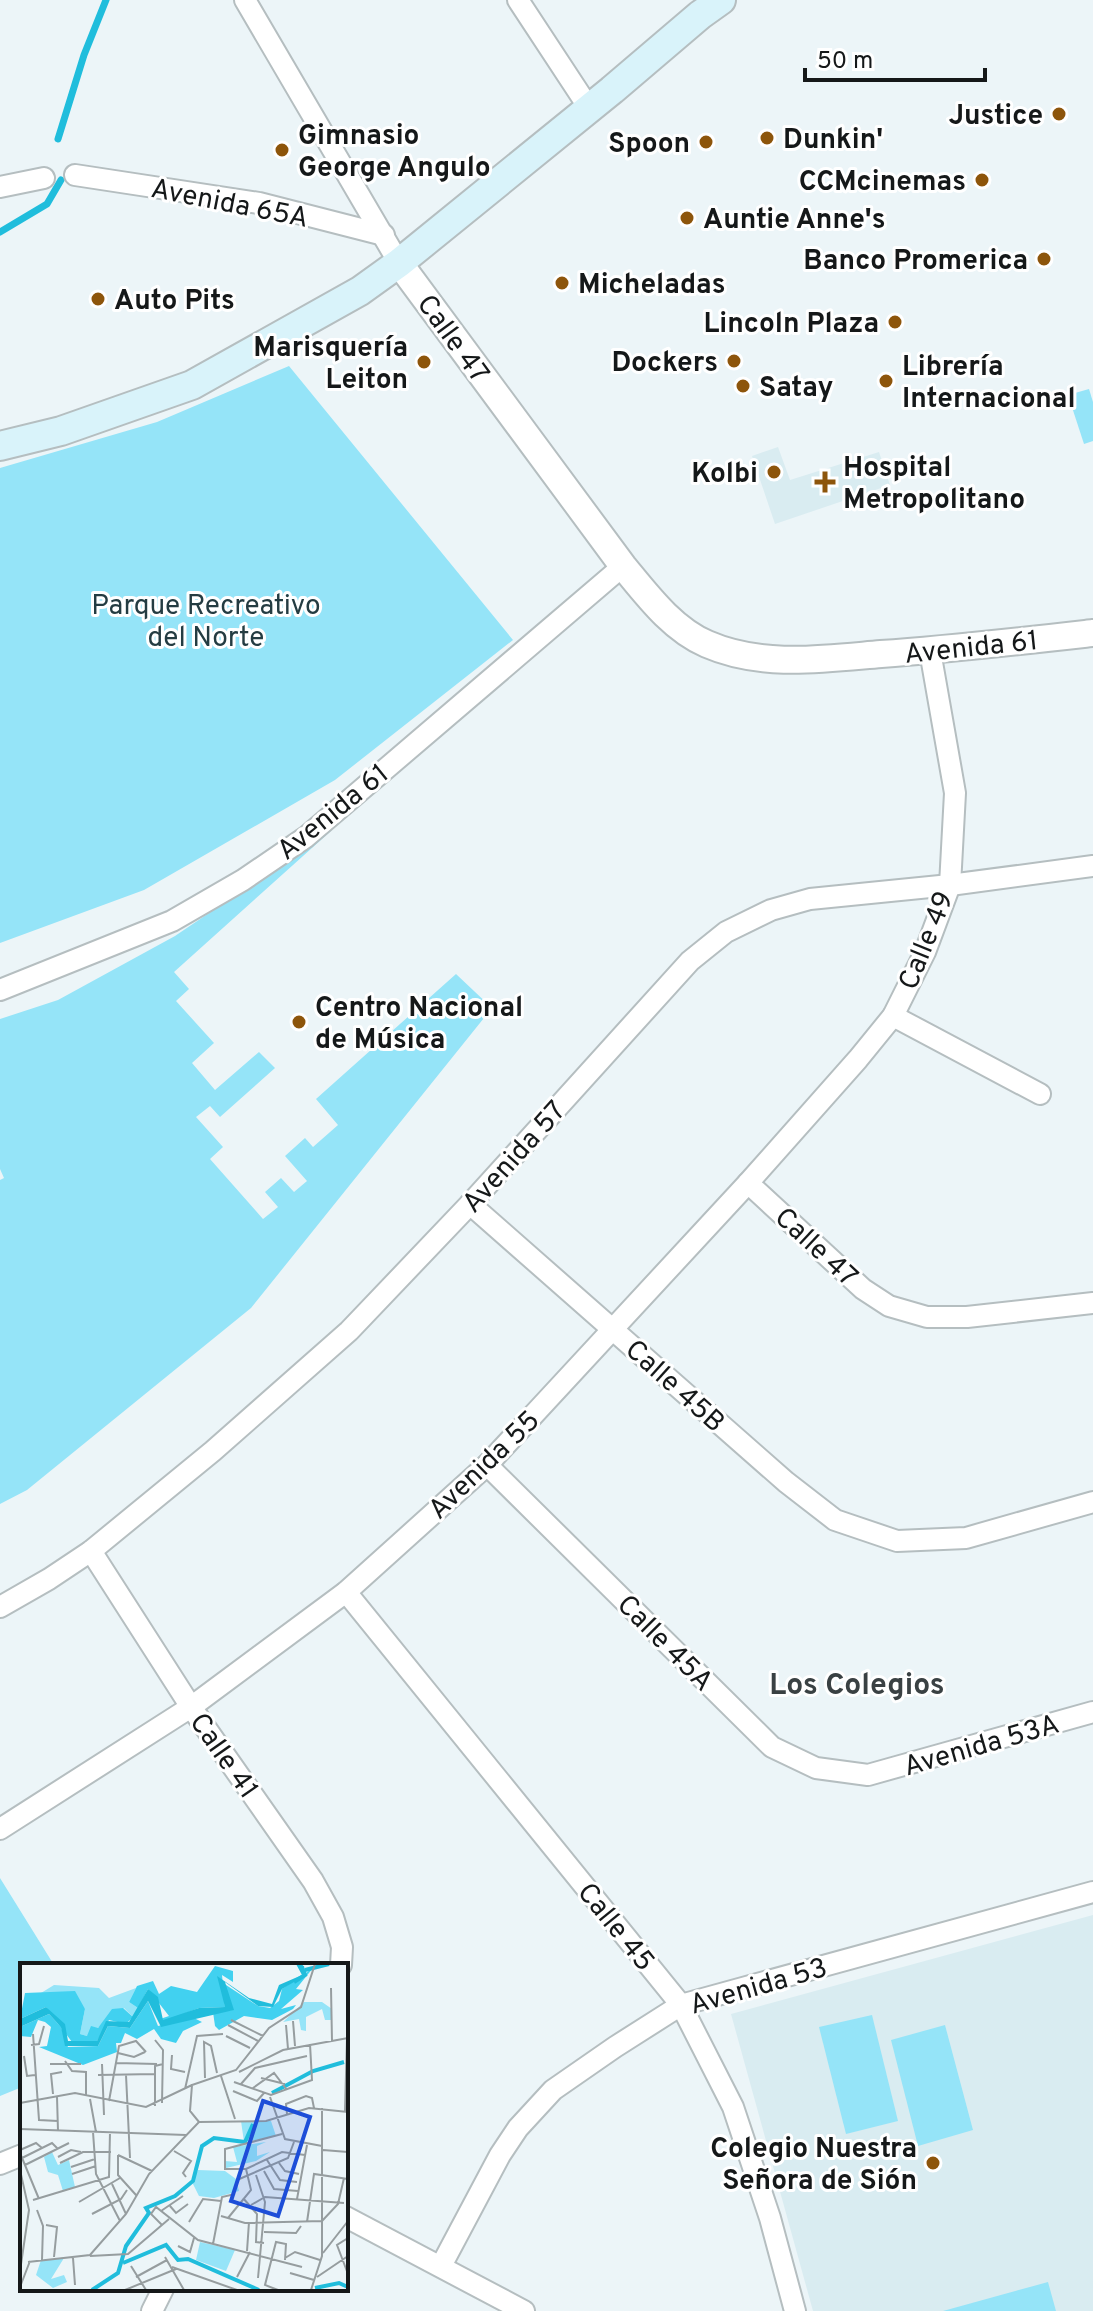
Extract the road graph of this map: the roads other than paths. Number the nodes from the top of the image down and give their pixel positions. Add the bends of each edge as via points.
1 (245, 0) edge
2 (518, 0) edge
3 (721, 0) edge
4 (589, 108) junction
5 (75, 175) dead end
6 (44, 178) dead end
7 (0, 187) edge
8 (384, 235) junction
9 (399, 263) junction
10 (0, 446) edge
11 (623, 566) junction
12 (1093, 633) edge
13 (706, 644) joint
14 (930, 651) junction
15 (1093, 866) edge
16 (950, 885) junction
17 (0, 990) edge
18 (893, 1016) junction
19 (1040, 1094) dead end
20 (748, 1183) junction
21 (470, 1204) junction
22 (1093, 1303) edge
23 (614, 1330) junction
24 (487, 1465) junction
25 (1093, 1502) edge
26 (91, 1551) junction
27 (346, 1592) junction
28 (0, 1607) edge
29 (191, 1707) junction
30 (1093, 1712) edge
31 (868, 1775) joint
32 (0, 1829) edge
33 (1093, 1892) edge
34 (341, 1963) edge
35 (681, 2005) junction
36 (20, 2156) edge
37 (0, 2164) edge
38 (348, 2218) edge
39 (441, 2266) junction
40 (162, 2291) edge
41 (152, 2311) edge
42 (524, 2311) edge
43 (795, 2311) edge

1 - 8 street, Calle 47
2 - 4 street
3 - 4 main road
4 - 9 main road
5 - 8 street, Avenida 65A via 259,203
6 - 7 street
8 - 9 street, Calle 47
9 - 10 main road via 360,291 192,385 61,431
9 - 11 street, Calle 47
11 - 13 street, Calle 47 via 658,608
11 - 17 street, Avenida 61 via 306,837 243,880 172,921
12 - 14 street, Avenida 61
13 - 14 street, Avenida 61 via 752,657 796,661
14 - 16 street, Calle 49 via 955,793
15 - 16 street, Avenida 57
16 - 18 street, Calle 49
16 - 21 street, Avenida 57 via 810,899 771,910 726,932 690,961
18 - 19 street, Calle 49
18 - 20 street, Avenida 55
20 - 22 street, Calle 47 via 863,1289 889,1306 927,1317 967,1317
20 - 23 street, Avenida 55
21 - 23 street, Calle 45B
21 - 26 street, Avenida 57 via 349,1331
23 - 24 street, Avenida 55
23 - 25 street, Calle 45B via 835,1520 897,1541 966,1538
24 - 27 street, Avenida 55
24 - 31 street, Calle 45A via 772,1747 816,1768
26 - 28 street, Avenida 57
26 - 29 street, Calle 41
27 - 29 street, Avenida 55
27 - 35 street, Calle 45
29 - 32 street, Avenida 55
29 - 34 street, Calle 41 via 313,1881 333,1917
30 - 31 street, Avenida 53A
33 - 35 street, Avenida 53
35 - 39 street, Avenida 53 via 553,2090 518,2128
35 - 43 street, Calle 45 via 733,2107
36 - 37 street
38 - 39 street
39 - 42 street
40 - 41 street

